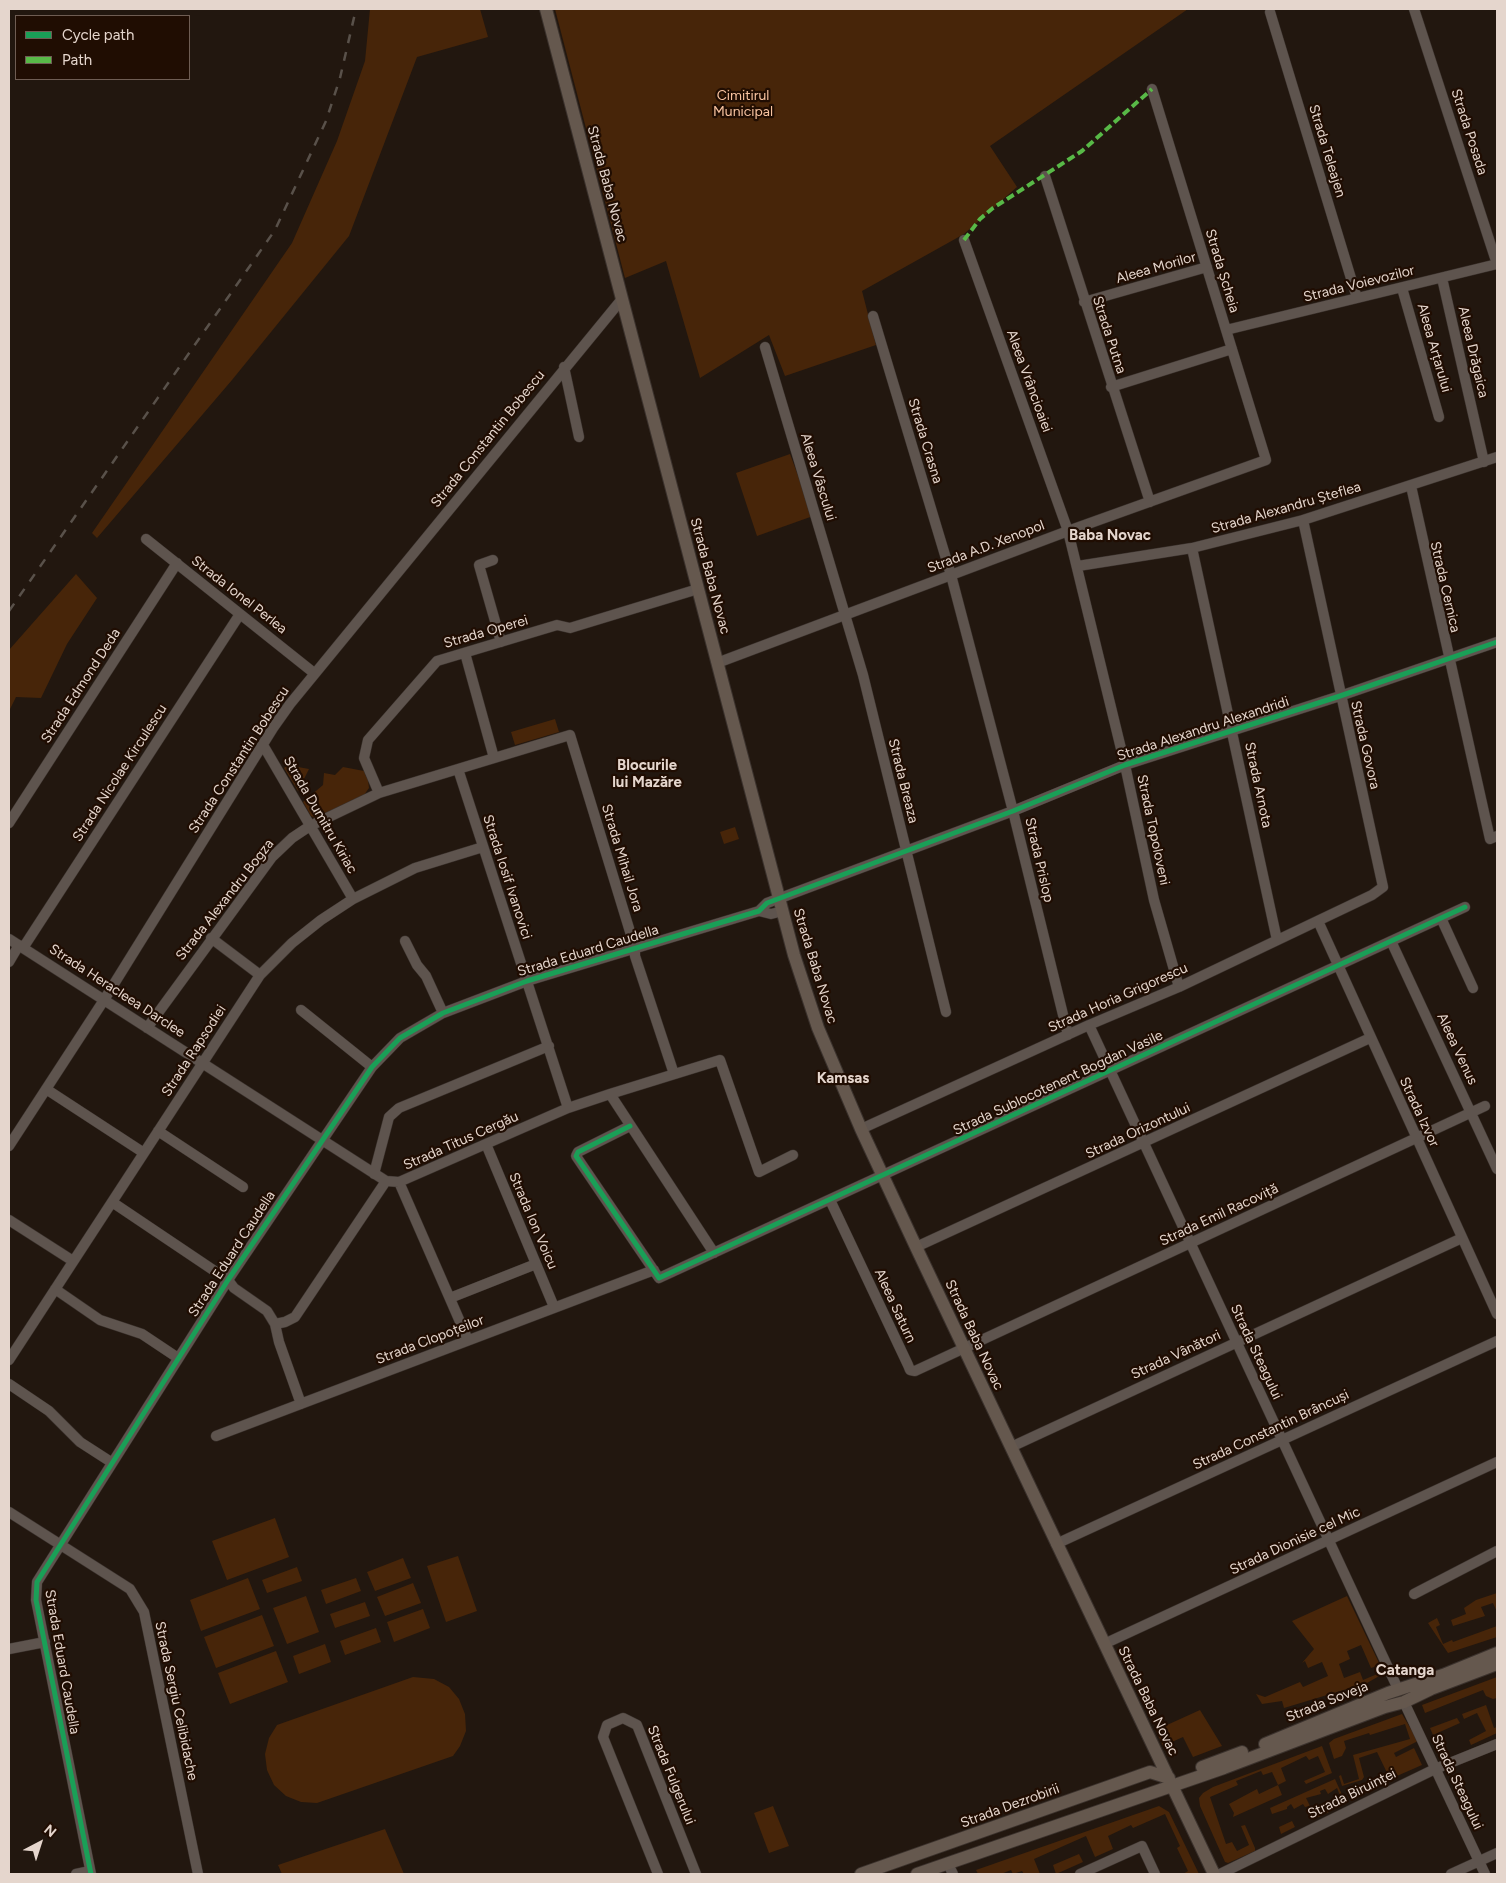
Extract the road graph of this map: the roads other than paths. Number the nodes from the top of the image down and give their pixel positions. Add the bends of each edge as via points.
1 (546, 9) edge
2 (1414, 9) edge
3 (1270, 12) dead end
4 (1152, 89) dead end
5 (1045, 176) dead end
6 (964, 240) dead end
7 (1497, 264) edge
8 (1207, 268) junction
9 (1442, 278) junction
10 (1402, 288) junction
11 (1358, 298) junction
12 (622, 299) junction
13 (1084, 302) junction
14 (873, 316) dead end
15 (1226, 330) junction
16 (765, 348) dead end
17 (1232, 348) junction
18 (564, 367) junction
19 (1112, 387) junction
20 (1439, 417) dead end
21 (579, 437) dead end
22 (1497, 457) edge
23 (1266, 460) joint
24 (1484, 462) junction
25 (1411, 486) junction
26 (1150, 502) junction
27 (1303, 520) junction
28 (1068, 531) junction
29 (146, 539) dead end
30 (1192, 548) junction
31 (492, 560) dead end
32 (176, 563) junction
33 (1078, 566) junction
34 (951, 575) junction
35 (698, 589) junction
36 (240, 614) junction
37 (845, 615) junction
38 (501, 642) junction
39 (1497, 642) edge
40 (465, 653) junction
41 (1449, 658) junction
42 (717, 663) junction
43 (314, 673) junction
44 (1340, 696) junction
45 (1233, 730) junction
46 (570, 735) joint
47 (263, 745) junction
48 (494, 758) junction
49 (1125, 765) junction
50 (458, 769) junction
51 (379, 793) junction
52 (1013, 811) junction
53 (9, 823) edge
54 (310, 826) junction
55 (1494, 838) edge
56 (483, 847) junction
57 (906, 851) junction
58 (1383, 887) joint
59 (779, 898) junction
60 (353, 899) junction
61 (1465, 906) dead end
62 (759, 911) junction
63 (782, 912) junction
64 (1441, 918) junction
65 (1318, 921) junction
66 (211, 938) junction
67 (9, 939) edge
68 (1278, 940) junction
69 (405, 941) dead end
70 (1391, 941) junction
71 (21, 947) junction
72 (636, 948) junction
73 (9, 962) edge
74 (1337, 966) junction
75 (260, 975) junction
76 (527, 981) junction
77 (1179, 987) junction
78 (1473, 988) dead end
79 (104, 1000) junction
80 (301, 1010) dead end
81 (443, 1012) junction
82 (946, 1012) dead end
83 (1089, 1025) junction
84 (147, 1028) junction
85 (1068, 1035) junction
86 (1370, 1038) junction
87 (548, 1046) junction
88 (203, 1063) junction
89 (372, 1067) junction
90 (1111, 1071) junction
91 (674, 1074) junction
92 (46, 1089) junction
93 (610, 1094) junction
94 (1485, 1106) dead end
95 (568, 1108) junction
96 (1471, 1112) junction
97 (630, 1126) junction
98 (861, 1129) junction
99 (158, 1132) junction
100 (1416, 1138) junction
101 (322, 1140) junction
102 (1144, 1143) junction
103 (486, 1144) junction
104 (9, 1146) edge
105 (144, 1153) junction
106 (793, 1155) dead end
107 (1497, 1169) edge
108 (374, 1174) junction
109 (883, 1176) junction
110 (386, 1181) junction
111 (400, 1182) junction
112 (243, 1187) dead end
113 (830, 1200) junction
114 (112, 1202) junction
115 (9, 1220) edge
116 (1462, 1238) junction
117 (1191, 1243) junction
118 (916, 1247) junction
119 (714, 1253) junction
120 (73, 1261) junction
121 (536, 1264) junction
122 (656, 1274) junction
123 (228, 1280) junction
124 (55, 1289) junction
125 (450, 1298) junction
126 (554, 1307) junction
127 (1497, 1314) edge
128 (275, 1324) junction
129 (468, 1340) junction
130 (1497, 1341) edge
131 (1237, 1342) junction
132 (964, 1348) junction
133 (178, 1358) junction
134 (9, 1360) edge
135 (9, 1384) edge
136 (301, 1404) junction
137 (216, 1436) dead end
138 (1282, 1441) junction
139 (1011, 1447) junction
140 (111, 1462) junction
141 (1497, 1462) edge
142 (10, 1516) edge
143 (1330, 1540) junction
144 (59, 1544) junction
145 (1056, 1544) junction
146 (1497, 1551) edge
147 (1414, 1594) dead end
148 (45, 1642) junction
149 (1104, 1644) junction
150 (9, 1649) edge
151 (1497, 1653) edge
152 (1497, 1664) edge
153 (1398, 1689) junction
154 (1404, 1702) junction
155 (1497, 1744) edge
156 (1435, 1769) junction
157 (1171, 1782) junction
158 (1497, 1853) edge
159 (1479, 1861) junction
160 (950, 1869) edge
161 (91, 1873) edge
162 (76, 1874) edge
163 (198, 1874) edge
164 (658, 1874) edge
165 (696, 1874) edge
166 (861, 1874) edge
167 (917, 1874) edge
168 (1080, 1874) edge
169 (1155, 1874) edge
170 (1214, 1874) edge
171 (1220, 1874) edge
172 (1452, 1874) edge
173 (1485, 1874) edge

1 - 12 main road, Strada Baba Novac
2 - 7 street, Strada Posada
3 - 11 street, Strada Teleajen
4 - 8 street, Strada Șcheia
5 - 13 street, Strada Putna
6 - 28 street, Aleea Vrâncioaiei
7 - 9 street, Strada Voievozilor
8 - 13 street, Aleea Morilor
8 - 15 street, Strada Șcheia
9 - 10 street, Strada Voievozilor
9 - 24 street, Aleea Drăgaica
10 - 11 street, Strada Voievozilor
10 - 20 street, Aleea Arțarului
11 - 15 street, Strada Voievozilor
12 - 18 street, Strada Constantin Bobescu
12 - 35 main road, Strada Baba Novac
13 - 19 street, Strada Putna
14 - 34 street, Strada Crasna
15 - 17 street, Strada Șcheia
16 - 37 street, Aleea Vâscului
17 - 19 street
17 - 23 street, Strada Șcheia
18 - 21 street
18 - 43 street, Strada Constantin Bobescu
19 - 26 street, Strada Putna
22 - 24 street, Strada Alexandru Șteflea
23 - 26 street, Strada A.D. Xenopol
24 - 25 street, Strada Alexandru Șteflea
25 - 27 street, Strada Alexandru Șteflea
25 - 41 street, Strada Cernica
26 - 28 street, Strada A.D. Xenopol
27 - 30 street, Strada Alexandru Șteflea
27 - 44 street, Strada Govora
28 - 33 street, Strada Topoloveni
28 - 34 street, Strada A.D. Xenopol
29 - 32 street, Strada Ionel Perlea
30 - 33 street, Strada Alexandru Șteflea
30 - 45 street, Strada Arnota
31 - 38 street via 479,565
32 - 36 street, Strada Ionel Perlea
32 - 53 street, Strada Edmond Deda
33 - 49 street, Strada Topoloveni
34 - 37 street, Strada A.D. Xenopol
34 - 52 street, Strada Prislop
35 - 38 street, Strada Operei via 570,628 557,625
35 - 42 main road, Strada Baba Novac
36 - 43 street, Strada Ionel Perlea
36 - 71 street, Strada Nicolae Kirculescu
37 - 42 street, Strada A.D. Xenopol
37 - 57 street, Strada Breaza
38 - 40 street, Strada Operei
39 - 41 street, Strada Alexandru Alexandridi
40 - 48 street
40 - 51 street, Strada Operei via 437,661 368,740 364,758
41 - 44 street, Strada Alexandru Alexandridi
41 - 55 street, Strada Cernica
42 - 59 main road, Strada Baba Novac
43 - 47 street, Strada Constantin Bobescu
44 - 45 street, Strada Alexandru Alexandridi
44 - 58 street, Strada Govora
45 - 49 street, Strada Alexandru Alexandridi
45 - 68 street, Strada Arnota
46 - 48 street, Strada Alexandru Bogza
46 - 72 street, Strada Mihail Jora
47 - 54 street, Strada Dumitru Kiriac
47 - 79 street, Strada Constantin Bobescu
48 - 50 street, Strada Alexandru Bogza
49 - 52 street, Strada Alexandru Alexandridi
49 - 77 street, Strada Topoloveni via 1154,900
50 - 51 street, Strada Alexandru Bogza
50 - 56 street, Strada Iosif Ivanovici
51 - 54 street, Strada Alexandru Bogza
52 - 57 street, Strada Alexandru Alexandridi
52 - 85 street, Strada Prislop
54 - 60 street, Strada Dumitru Kiriac
54 - 66 street, Strada Alexandru Bogza via 272,857
56 - 60 street, Strada Rapsodiei via 415,868
56 - 76 street, Strada Iosif Ivanovici
57 - 59 street, Strada Alexandru Alexandridi
57 - 82 street, Strada Breaza
58 - 65 street, Strada Horia Grigorescu via 1372,896
59 - 62 street, Strada Eduard Caudella
59 - 63 main road, Strada Baba Novac
60 - 75 street, Strada Rapsodiei via 292,943
61 - 64 street, Strada Sublocotenent Bogdan Vasile
62 - 63 street, Strada Eduard Caudella
62 - 72 street, Strada Eduard Caudella
63 - 98 main road, Strada Baba Novac via 818,1028
64 - 70 street, Strada Sublocotenent Bogdan Vasile
64 - 78 street
65 - 68 street, Strada Horia Grigorescu
65 - 74 street, Strada Izvor
66 - 75 street
66 - 84 street, Strada Alexandru Bogza
67 - 71 street, Strada Heracleea Darclee
68 - 77 street, Strada Horia Grigorescu
69 - 81 street
70 - 74 street, Strada Sublocotenent Bogdan Vasile
70 - 96 street, Aleea Venus
71 - 73 street, Strada Nicolae Kirculescu
71 - 79 street, Strada Heracleea Darclee
72 - 76 street, Strada Eduard Caudella
72 - 91 street, Strada Mihail Jora via 635,956
74 - 86 street, Strada Izvor
74 - 90 street, Strada Sublocotenent Bogdan Vasile
75 - 88 street, Strada Rapsodiei
76 - 81 street, Strada Eduard Caudella
76 - 87 street, Strada Iosif Ivanovici
77 - 83 street, Strada Horia Grigorescu
79 - 84 street, Strada Heracleea Darclee
79 - 92 street, Strada Constantin Bobescu
80 - 89 street
81 - 89 street, Strada Eduard Caudella via 400,1038
83 - 85 street, Strada Horia Grigorescu
83 - 90 street, Strada Steagului
84 - 88 street, Strada Heracleea Darclee
85 - 98 street, Strada Horia Grigorescu
86 - 100 street, Strada Izvor
86 - 102 street, Strada Orizontului
87 - 95 street, Strada Iosif Ivanovici
87 - 108 street via 399,1108 389,1116
88 - 99 street, Strada Rapsodiei
88 - 101 street, Strada Heracleea Darclee
89 - 101 street, Strada Eduard Caudella
90 - 102 street, Strada Steagului
90 - 109 street, Strada Sublocotenent Bogdan Vasile
91 - 93 street, Strada Titus Cergău
91 - 106 street, Strada Titus Cergău via 720,1060 759,1172
92 - 104 street, Strada Constantin Bobescu
92 - 105 street
93 - 95 street, Strada Titus Cergău
93 - 97 street
94 - 96 street, Strada Emil Racoviță
95 - 103 street, Strada Titus Cergău
96 - 100 street, Strada Emil Racoviță
96 - 107 street, Aleea Venus
97 - 119 street
97 - 122 street via 578,1152 576,1156
98 - 109 main road, Strada Baba Novac
99 - 105 street, Strada Rapsodiei
99 - 112 street
100 - 116 street, Strada Izvor
100 - 117 street, Strada Emil Racoviță
101 - 108 street, Strada Heracleea Darclee
101 - 123 street, Strada Eduard Caudella
102 - 117 street, Strada Steagului
102 - 118 street, Strada Orizontului
103 - 111 street, Strada Titus Cergău
103 - 121 street, Strada Ion Voicu
105 - 114 street, Strada Rapsodiei
108 - 110 street, Strada Heracleea Darclee
109 - 113 street, Strada Sublocotenent Bogdan Vasile
109 - 118 main road, Strada Baba Novac
110 - 111 street, Strada Titus Cergău
110 - 128 street via 295,1317
111 - 125 street
113 - 119 street, Strada Sublocotenent Bogdan Vasile
113 - 132 street, Aleea Saturn via 910,1370 915,1371
114 - 120 street, Strada Rapsodiei
114 - 123 street
115 - 120 street
116 - 127 street, Strada Izvor
116 - 131 street, Strada Vânători
117 - 131 street, Strada Steagului
117 - 132 street, Strada Emil Racoviță
118 - 132 main road, Strada Baba Novac
119 - 122 street, Strada Sublocotenent Bogdan Vasile
120 - 124 street, Strada Rapsodiei
121 - 125 street
121 - 126 street, Strada Ion Voicu
122 - 126 street, Strada Clopoțeilor
123 - 128 street via 234,1288 261,1305
123 - 133 street, Strada Eduard Caudella
124 - 133 street via 100,1320 142,1334
124 - 134 street, Strada Rapsodiei
125 - 129 street
126 - 129 street, Strada Clopoțeilor
128 - 136 street
129 - 136 street, Strada Clopoțeilor
130 - 138 street, Strada Constantin Brâncuși
131 - 138 street, Strada Steagului
131 - 139 street, Strada Vânători
132 - 139 main road, Strada Baba Novac
133 - 140 street, Strada Eduard Caudella
135 - 140 street via 49,1411 80,1442
136 - 137 street, Strada Clopoțeilor
138 - 143 street, Strada Steagului
138 - 145 street, Strada Constantin Brâncuși
139 - 145 main road, Strada Baba Novac
140 - 144 street, Strada Eduard Caudella
141 - 143 street, Strada Dionisie cel Mic
142 - 144 street, Strada Sergiu Celibidache
143 - 149 street, Strada Dionisie cel Mic
143 - 153 street, Strada Steagului
144 - 148 street, Strada Eduard Caudella via 37,1582 36,1600
144 - 163 street, Strada Sergiu Celibidache via 130,1589 144,1612
145 - 149 main road, Strada Baba Novac
146 - 147 street
148 - 150 street
148 - 161 street, Strada Eduard Caudella
149 - 157 main road, Strada Baba Novac
151 - 153 main road, Strada Soveja
152 - 154 main road, Strada Soveja
153 - 157 main road, Strada Soveja
154 - 156 street, Strada Steagului
154 - 157 main road, Strada Soveja
155 - 156 street, Strada Biruinței
156 - 159 street, Strada Steagului
156 - 171 street, Strada Biruinței
157 - 160 main road
157 - 166 main road, Strada Dezrobirii via 1150,1772
157 - 170 main road, Strada Baba Novac
158 - 159 street
159 - 172 street
159 - 173 street, Strada Steagului
160 - 167 main road
161 - 162 street
164 - 165 street, Strada Fulgerului via 603,1736 607,1725 623,1718 637,1725
168 - 169 street via 1142,1846

